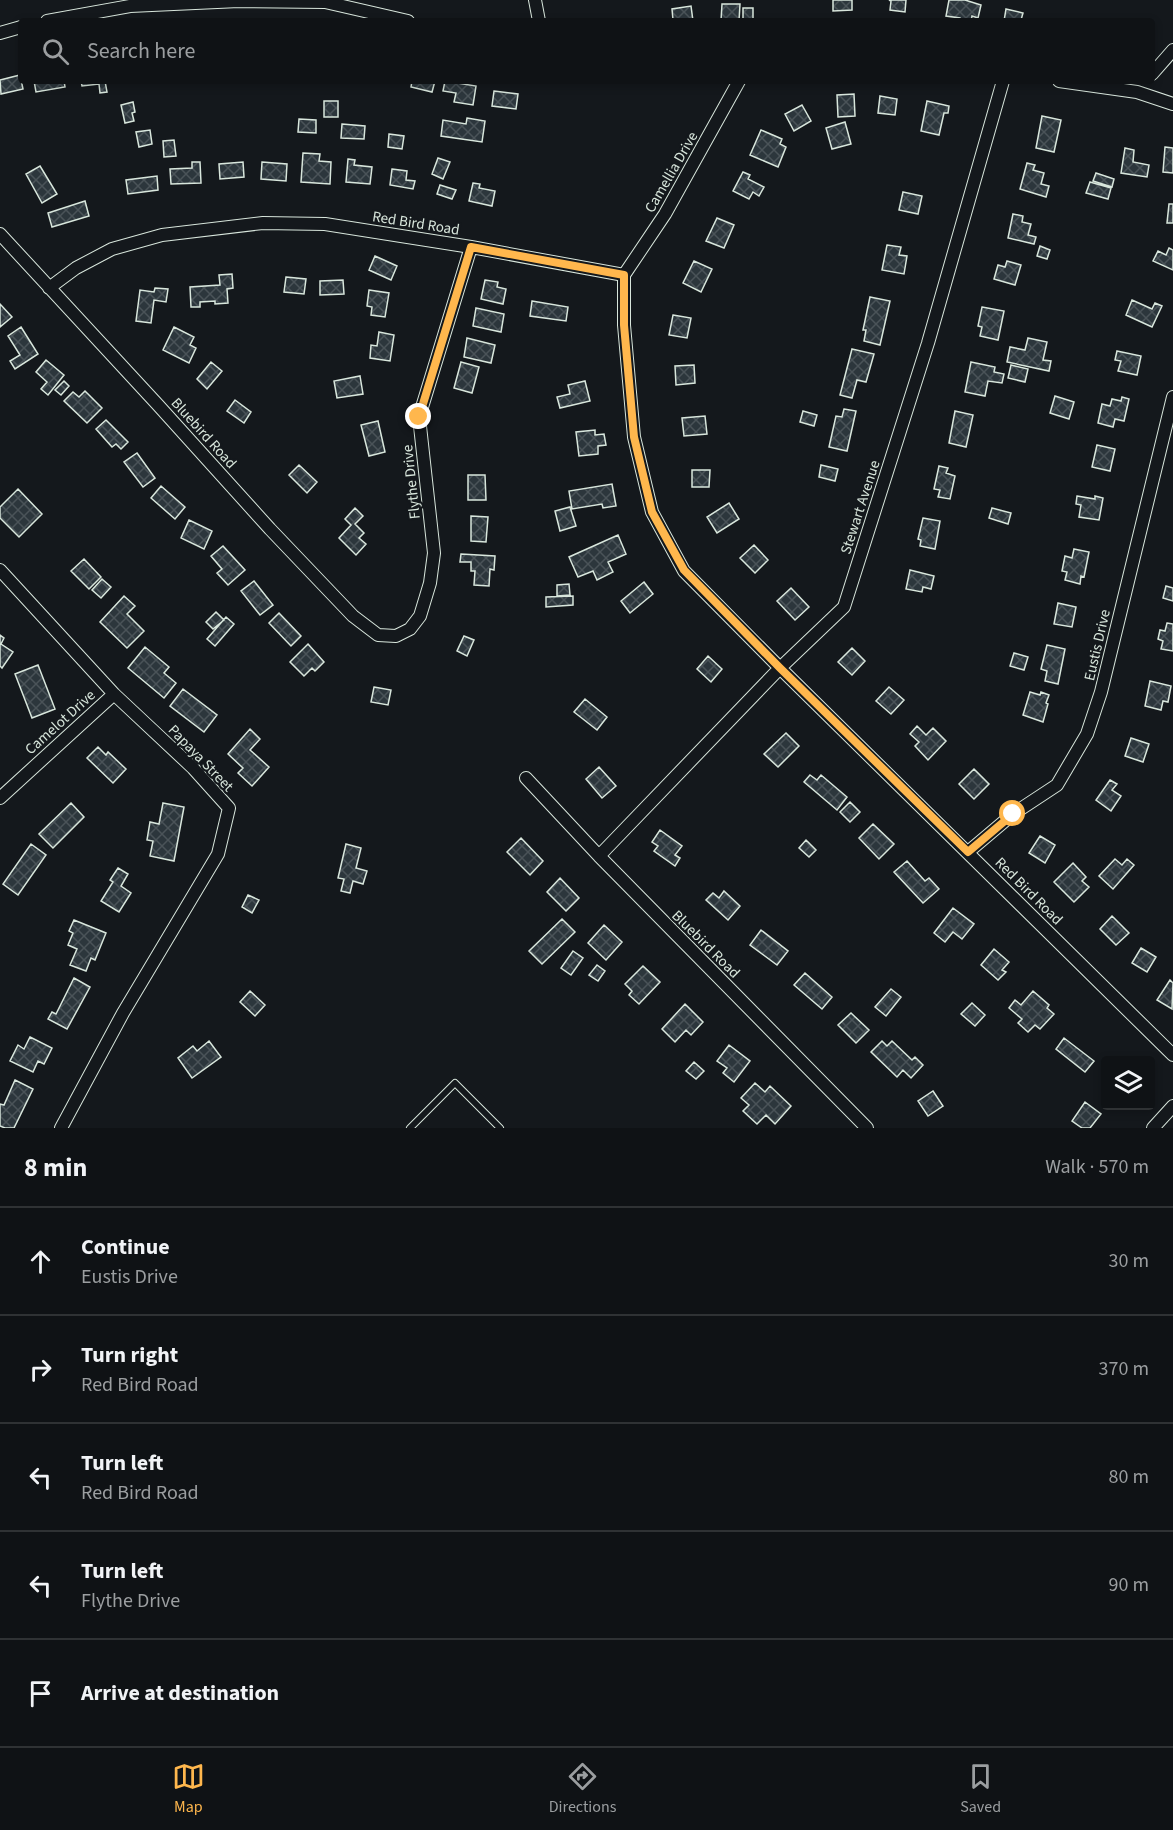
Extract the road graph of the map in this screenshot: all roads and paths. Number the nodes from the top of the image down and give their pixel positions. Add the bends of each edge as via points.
1 (535, 0) edge
2 (64, 18) edge
3 (395, 18) edge
4 (538, 18) edge
5 (18, 28) edge
6 (0, 33) edge
7 (1173, 50) edge
8 (1155, 71) edge
9 (737, 84) edge
10 (1002, 84) edge
11 (1080, 84) edge
12 (1144, 84) edge
13 (1137, 92) junction
14 (1173, 104) edge
15 (0, 234) edge
16 (471, 247) junction
17 (624, 275) junction
18 (49, 288) junction
19 (1173, 397) edge
20 (0, 570) edge
21 (396, 636) joint
22 (780, 668) junction
23 (114, 694) junction
24 (526, 778) dead end
25 (0, 798) edge
26 (968, 852) junction
27 (599, 856) junction
28 (1173, 1055) edge
29 (1173, 1106) edge
30 (61, 1128) edge
31 (410, 1128) edge
32 (500, 1128) edge
33 (867, 1128) edge
34 (1153, 1128) edge

1 - 4 street
2 - 3 street via 130,6 239,1 325,2
5 - 6 street
7 - 8 street
9 - 17 street, Camellia Drive via 665,214
10 - 22 street, Stewart Avenue via 928,343 844,607
11 - 13 street
12 - 13 street
13 - 14 street
15 - 18 street, Bluebird Road
16 - 17 street, Red Bird Road
16 - 18 street, Red Bird Road via 325,224 263,223 162,235 112,249
16 - 21 street, Flythe Drive via 419,417 434,553 430,583 420,615 410,629
17 - 22 street, Red Bird Road via 624,325 634,437 652,512 684,570
18 - 21 street, Bluebird Road via 353,616 378,634
19 - 26 street, Eustis Drive via 1101,692 1087,734 1057,784
20 - 23 street, Papaya Street
22 - 26 street, Red Bird Road
22 - 27 street, Stewart Avenue
23 - 25 street, Camelot Drive
23 - 30 street, Papaya Street via 193,768 229,808 218,855 123,1013
24 - 27 street, Bluebird Road
26 - 28 street, Red Bird Road
27 - 33 street, Bluebird Road
29 - 34 street
31 - 32 lane via 455,1083

